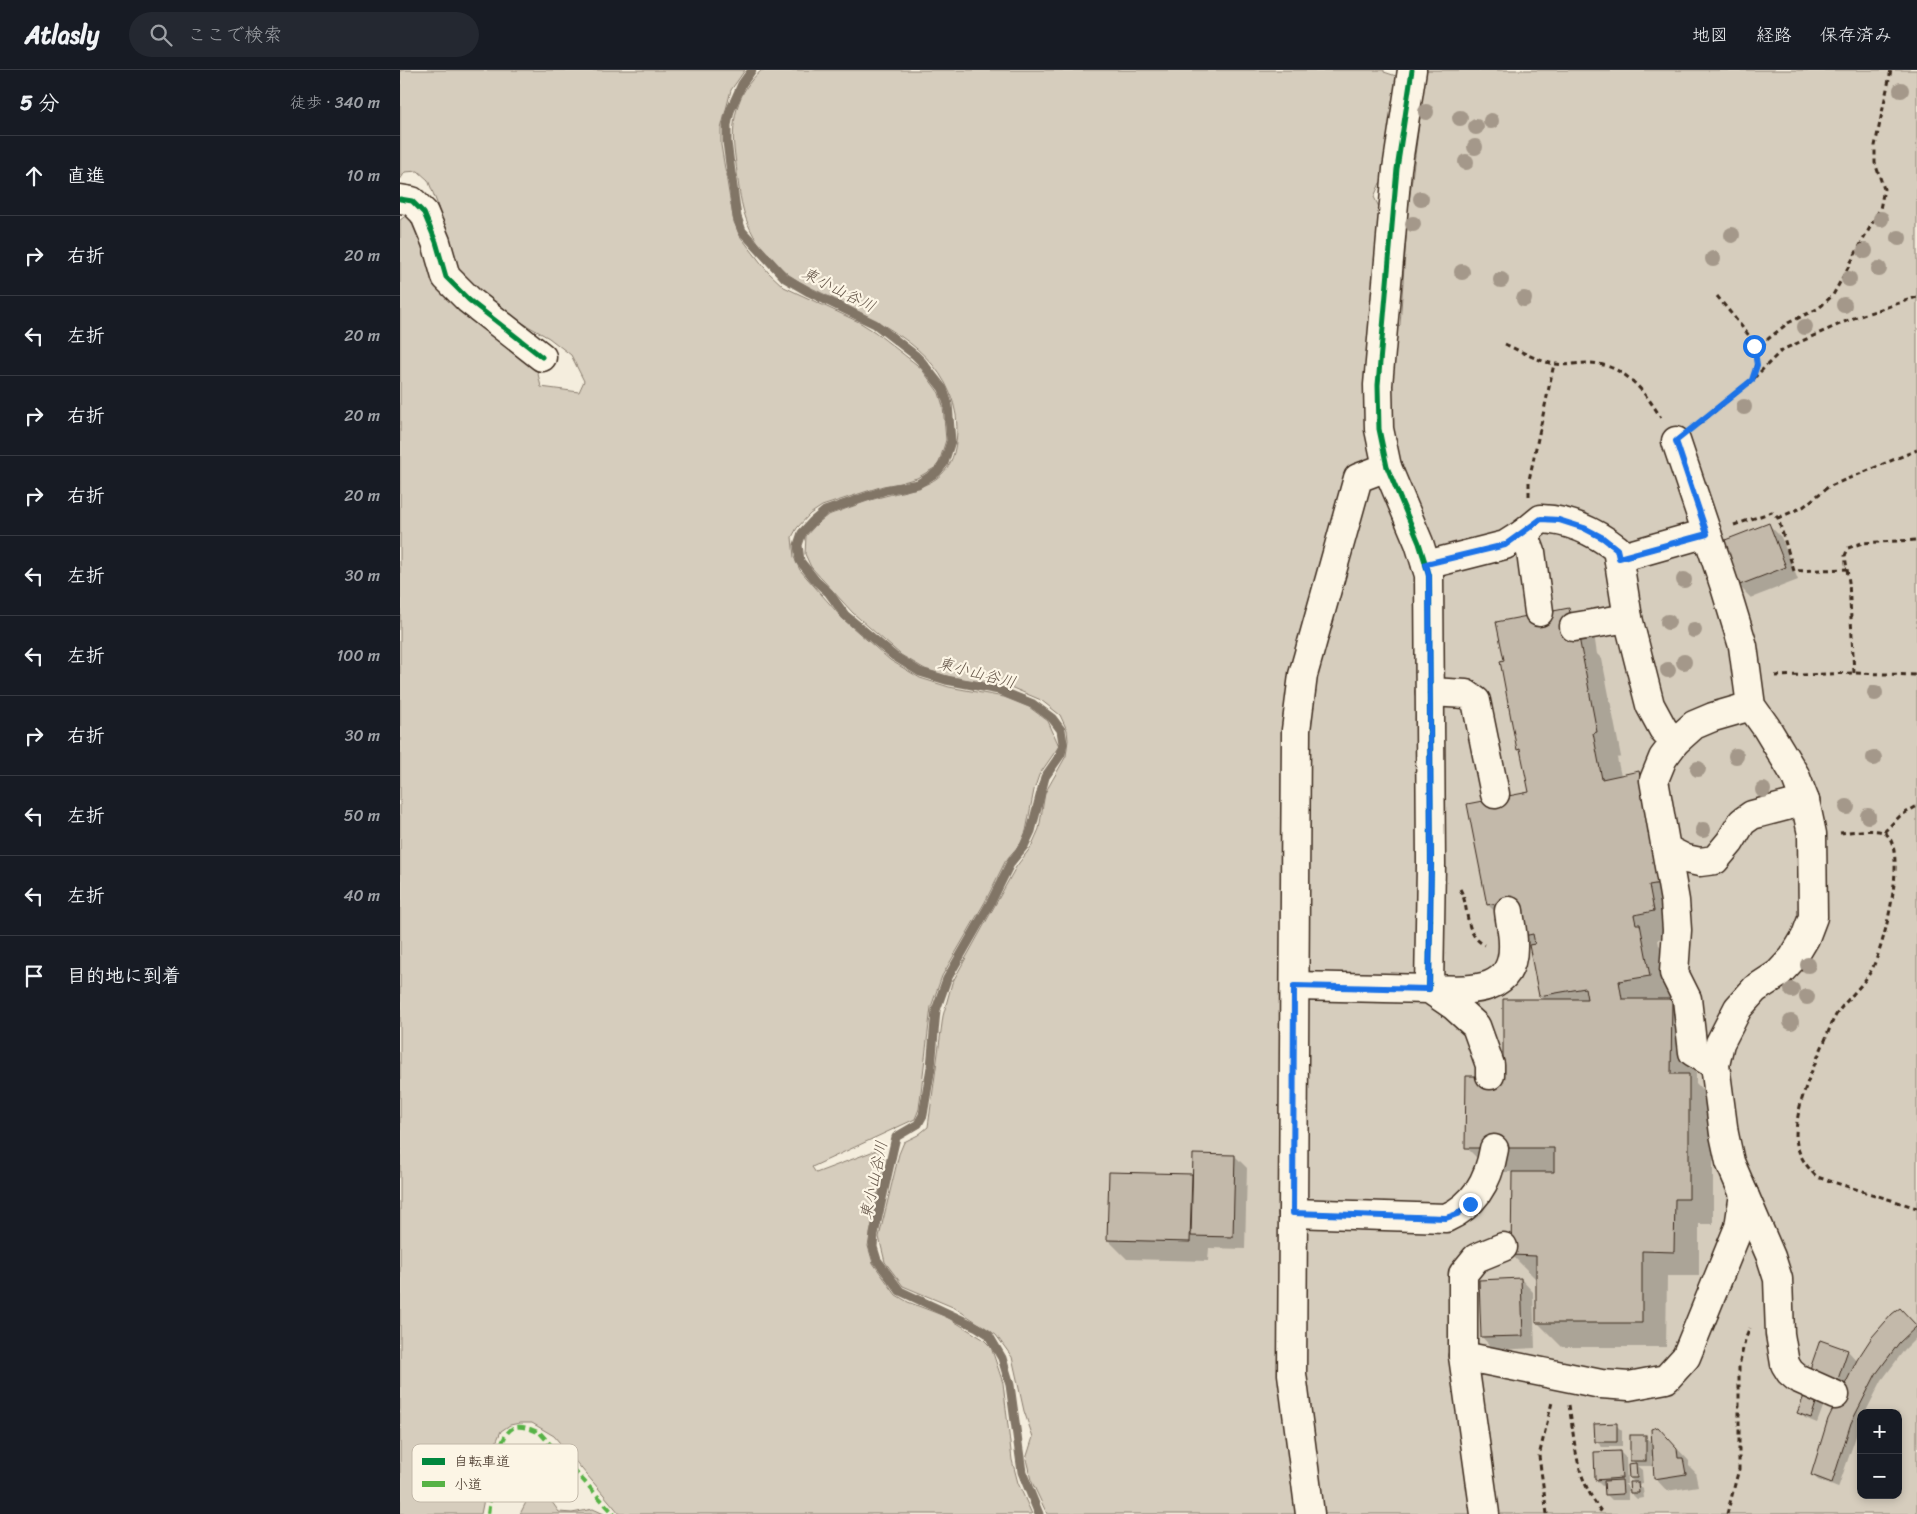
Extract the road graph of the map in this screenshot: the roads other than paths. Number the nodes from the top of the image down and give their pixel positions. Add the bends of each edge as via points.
1 (1412, 70) edge
2 (400, 199) edge
3 (542, 357) dead end
4 (1676, 441) road end
5 (1387, 467) junction
6 (1530, 528) junction
7 (1707, 534) junction
8 (1619, 558) junction
9 (1426, 564) junction
10 (1539, 612) dead end
11 (1628, 618) junction
12 (1574, 626) dead end
13 (1430, 692) junction
14 (1751, 706) junction
15 (1675, 742) junction
16 (1495, 794) dead end
17 (1805, 801) junction
18 (1666, 849) junction
19 (1509, 911) dead end
20 (1294, 986) junction
21 (1429, 989) junction
22 (1715, 1064) junction
23 (1490, 1075) dead end
24 (1494, 1149) dead end
25 (1744, 1194) junction
26 (1293, 1213) junction
27 (1503, 1248) dead end
28 (1463, 1356) junction
29 (1835, 1395) dead end
30 (1310, 1514) edge
31 (1485, 1514) edge

1 - 5 street via 1397,169 1378,385 1379,429
2 - 3 street via 412,201 424,213 446,277 469,300
4 - 7 street
5 - 9 street
5 - 20 street via 1358,478 1303,675 1296,730
6 - 8 street via 1541,519 1559,520 1584,528 1617,549
6 - 9 street via 1505,545
6 - 10 street
7 - 8 street
7 - 14 street via 1743,646
8 - 11 street
9 - 13 street via 1429,576
11 - 12 street
11 - 15 street via 1650,705 1663,729
13 - 16 street via 1466,694 1476,700
13 - 21 street
14 - 15 street via 1694,725
14 - 17 street via 1795,775
15 - 18 street via 1663,758 1654,780
17 - 18 street via 1752,815 1742,822 1715,860 1700,862 1686,859
17 - 22 street via 1812,834 1814,917 1793,958 1778,974 1755,989 1738,1008 1720,1043
18 - 22 street via 1677,930 1674,973 1687,999 1692,1052
19 - 21 street via 1513,943 1511,962 1505,976 1492,985 1470,990
20 - 21 street
20 - 26 street
21 - 23 street via 1476,1026 1490,1065
22 - 25 street via 1730,1162
24 - 26 street via 1482,1188 1470,1204 1446,1218
25 - 28 street via 1739,1227 1686,1357 1666,1379 1630,1386 1601,1384
25 - 29 street via 1778,1279 1780,1334 1785,1364 1796,1378
26 - 30 street via 1292,1374
27 - 28 street via 1476,1258 1463,1274
28 - 31 street

